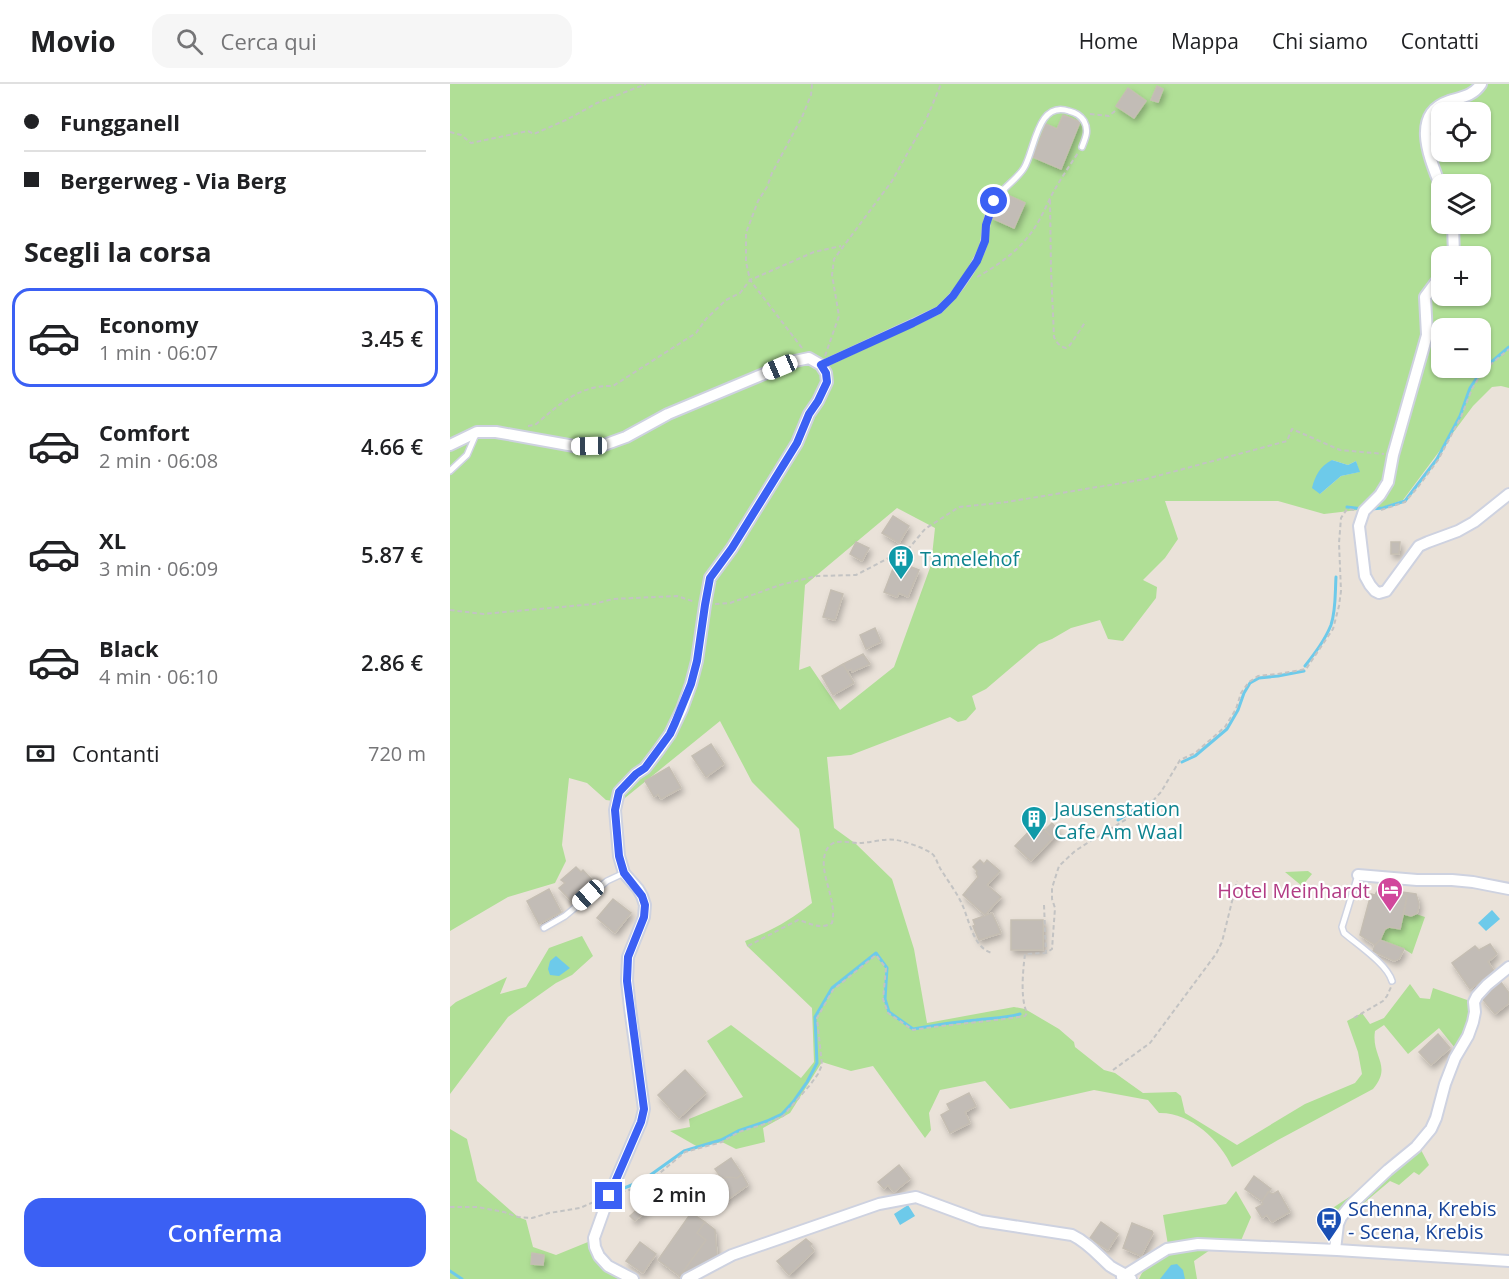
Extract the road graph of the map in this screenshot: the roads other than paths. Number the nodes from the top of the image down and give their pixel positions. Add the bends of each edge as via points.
1 (1481, 84) edge
2 (1082, 147) road end
3 (1436, 174) edge
4 (1431, 289) edge
5 (821, 365) junction
6 (477, 432) junction
7 (450, 445) edge
8 (450, 471) edge
9 (1509, 494) edge
10 (624, 873) junction
11 (1358, 875) joint
12 (1509, 889) edge
13 (544, 928) dead end
14 (1509, 967) edge
15 (1392, 981) road end
16 (1335, 1250) junction
17 (1509, 1261) edge
18 (1126, 1278) edge
19 (633, 1279) edge
20 (687, 1279) edge

1 - 3 street via 1472,94 1436,108 1427,122 1426,147
2 - 5 lane via 1087,133 1081,117 1065,109 1047,115 1025,166 994,201 977,261 953,296 939,310
4 - 9 street via 1425,297 1426,335 1388,482 1364,511 1359,526 1365,576 1370,585 1379,593 1386,591 1419,546 1474,522
5 - 6 street via 809,358 795,361 604,445 574,446
5 - 10 street via 827,382 797,443 710,578 697,661 682,709 658,751 619,792 615,820
6 - 7 street
6 - 8 lane via 468,455
10 - 13 lane via 607,881
10 - 19 street via 645,905 628,957 627,981 644,1109 594,1238 599,1256 608,1266
11 - 12 street via 1417,880 1445,875
11 - 15 lane via 1342,927 1389,973
14 - 16 street via 1486,985 1474,1002 1473,1022 1455,1058 1431,1129 1341,1217
16 - 17 street
16 - 18 street via 1184,1245 1167,1249
18 - 20 street via 1072,1235 981,1221 916,1197 879,1204 732,1255

